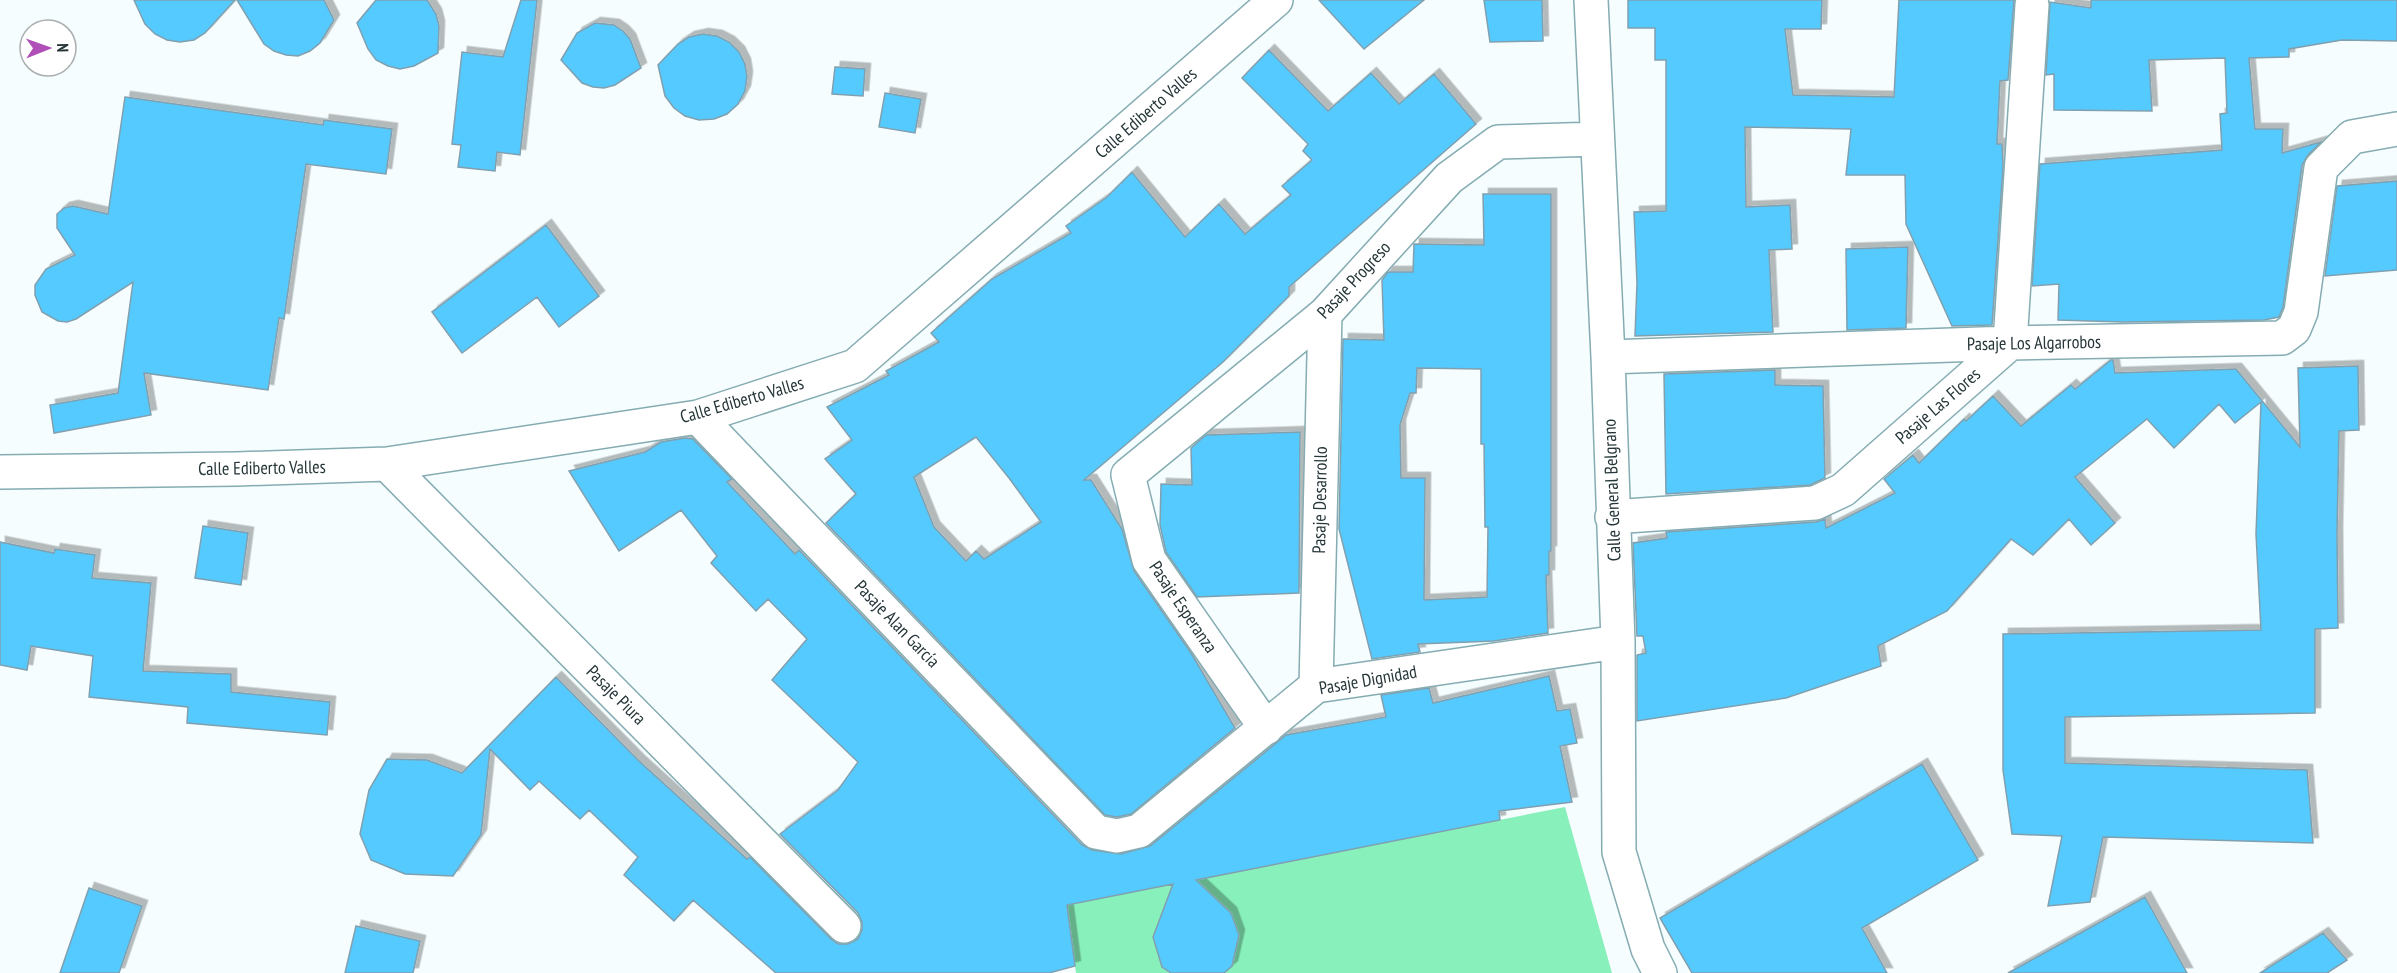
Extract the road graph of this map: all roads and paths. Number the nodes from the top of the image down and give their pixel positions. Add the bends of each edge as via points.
1 (1276, 0) edge
2 (1591, 0) edge
3 (2032, 5) dead end
4 (2397, 129) edge
5 (1597, 139) junction
6 (1325, 314) junction
7 (2010, 343) junction
8 (1608, 357) junction
9 (698, 417) junction
10 (387, 464) junction
11 (0, 472) edge
12 (1128, 475) joint
13 (1612, 517) junction
14 (1618, 642) junction
15 (1316, 686) junction
16 (1266, 728) junction
17 (1096, 831) joint
18 (844, 926) dead end
19 (1660, 973) edge

1 - 9 street, Calle Ediberto Valles via 855,366
2 - 5 street, Calle General Belgrano
3 - 7 street
4 - 7 street, Pasaje Los Algarrobos via 2352,137 2321,168 2301,312 2294,329 2282,338
5 - 6 street, Pasaje Progreso via 1498,142 1449,178
5 - 8 street, Calle General Belgrano
6 - 12 street, Pasaje Progreso
6 - 15 street, Pasaje Desarrollo
7 - 8 street, Pasaje Los Algarrobos
7 - 13 street, Pasaje Las Flores via 1843,490 1815,503
8 - 13 street, Calle General Belgrano
9 - 10 street, Calle Ediberto Valles
9 - 17 street, Pasaje Alan García
10 - 11 street, Calle Ediberto Valles
10 - 18 street, Pasaje Piura
12 - 16 street, Pasaje Esperanza via 1149,560
13 - 14 street, Calle General Belgrano
14 - 15 street, Pasaje Dignidad
14 - 19 street, Calle General Belgrano via 1619,852 1648,949
15 - 16 street, Pasaje Dignidad
16 - 17 street, Pasaje Dignidad via 1139,831 1117,836

